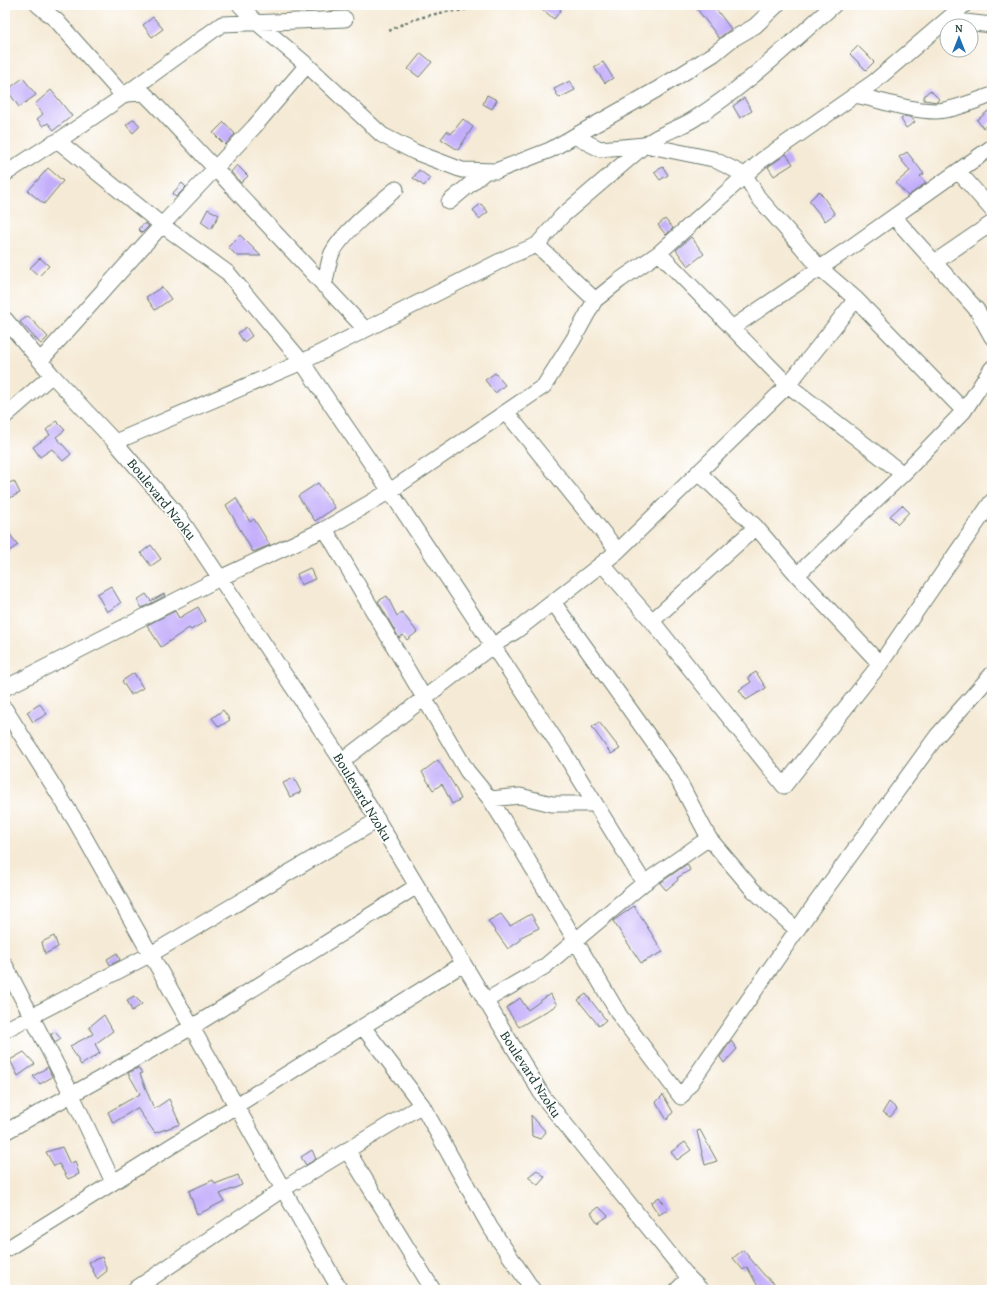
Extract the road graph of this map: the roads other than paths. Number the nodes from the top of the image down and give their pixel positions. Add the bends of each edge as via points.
1 (38, 5) edge
2 (240, 5) edge
3 (777, 5) edge
4 (834, 5) edge
5 (964, 5) edge
6 (949, 18) edge
7 (345, 19) dead end
8 (256, 22) junction
9 (979, 24) edge
10 (992, 26) edge
11 (939, 27) edge
12 (307, 65) junction
13 (126, 94) junction
14 (992, 94) edge
15 (854, 95) junction
16 (574, 136) junction
17 (58, 141) junction
18 (645, 145) junction
19 (992, 147) edge
20 (214, 168) junction
21 (486, 171) junction
22 (958, 171) junction
23 (5, 174) edge
24 (745, 175) junction
25 (396, 189) dead end
26 (450, 202) dead end
27 (990, 203) edge
28 (894, 217) junction
29 (992, 223) edge
30 (162, 225) junction
31 (537, 245) junction
32 (659, 253) junction
33 (935, 262) junction
34 (820, 268) junction
35 (324, 286) junction
36 (856, 299) junction
37 (595, 300) junction
38 (5, 318) edge
39 (732, 328) junction
40 (365, 329) junction
41 (992, 337) edge
42 (41, 360) junction
43 (302, 362) junction
44 (992, 368) edge
45 (52, 375) junction
46 (788, 385) junction
47 (964, 411) junction
48 (506, 412) junction
49 (5, 416) edge
50 (115, 442) junction
51 (698, 472) junction
52 (903, 474) junction
53 (390, 491) junction
54 (992, 501) edge
55 (756, 527) junction
56 (325, 529) junction
57 (618, 551) junction
58 (602, 564) junction
59 (797, 575) junction
60 (220, 578) junction
61 (553, 602) junction
62 (652, 621) junction
63 (492, 646) junction
64 (880, 664) junction
65 (992, 674) edge
66 (5, 688) edge
67 (424, 698) junction
68 (5, 709) edge
69 (342, 761) junction
70 (490, 800) junction
71 (595, 804) junction
72 (378, 820) junction
73 (709, 838) junction
74 (644, 883) junction
75 (417, 886) junction
76 (797, 930) junction
77 (575, 940) junction
78 (151, 954) junction
79 (463, 964) junction
80 (5, 966) edge
81 (485, 1001) junction
82 (31, 1016) junction
83 (192, 1027) junction
84 (362, 1027) junction
85 (5, 1030) edge
86 (72, 1096) junction
87 (422, 1105) junction
88 (237, 1106) junction
89 (5, 1132) edge
90 (347, 1150) junction
91 (113, 1182) junction
92 (283, 1189) junction
93 (5, 1250) edge
94 (689, 1278) junction
95 (336, 1289) edge
96 (134, 1290) edge
97 (433, 1290) edge
98 (533, 1290) edge
99 (677, 1290) edge
100 (701, 1290) edge

1 - 13 street via 57,21 119,91
2 - 8 street
3 - 16 street via 755,26 714,54
4 - 18 street via 739,87 693,119
5 - 6 street
7 - 8 street
8 - 12 street
8 - 13 street via 222,24
9 - 10 street
11 - 15 street via 874,82
12 - 20 street via 254,128
12 - 21 street via 382,135 415,152 462,170
13 - 17 street
13 - 20 street via 144,93
14 - 15 street via 963,105 936,111
15 - 24 street via 762,160
16 - 18 street via 600,149
16 - 21 street via 550,150 496,171
17 - 23 street
17 - 30 street
18 - 24 street via 713,159
18 - 31 street via 562,216
19 - 22 street
20 - 30 street
20 - 35 street
21 - 26 street
22 - 27 street
22 - 28 street
24 - 32 street
24 - 34 street via 758,197
25 - 35 street via 338,245 332,254
28 - 33 street
28 - 34 street
29 - 33 street
30 - 42 street
30 - 43 street via 228,273
31 - 37 street
31 - 40 street
32 - 37 street
32 - 39 street
33 - 41 street via 977,310
34 - 36 street
34 - 39 street
35 - 40 street
36 - 46 street
36 - 47 street
37 - 48 street via 544,386
38 - 42 street, Boulevard Nzoku
39 - 46 street
40 - 43 street
42 - 45 street, Boulevard Nzoku
43 - 50 street
43 - 53 street
44 - 47 street
45 - 49 street
45 - 50 street, Boulevard Nzoku
46 - 51 street
46 - 52 street
47 - 52 street
48 - 53 street
48 - 57 street
50 - 60 street, Boulevard Nzoku via 180,518
51 - 55 street
51 - 57 street
52 - 59 street
53 - 56 street
53 - 63 street
54 - 64 street
55 - 59 street
55 - 62 street
56 - 60 street
56 - 67 street
57 - 58 street
58 - 61 street
58 - 62 street
59 - 64 street
60 - 66 street
60 - 69 street, Boulevard Nzoku
61 - 63 street
61 - 73 street via 673,770
62 - 64 street via 784,786
63 - 67 street
63 - 71 street
65 - 76 street via 937,736
67 - 69 street
67 - 70 street via 468,771
68 - 78 street via 76,822
69 - 72 street, Boulevard Nzoku
70 - 71 street via 520,796 552,804
70 - 77 street
71 - 74 street
72 - 75 street, Boulevard Nzoku
72 - 78 street
73 - 74 street
73 - 76 street via 753,890
74 - 77 street
75 - 79 street, Boulevard Nzoku
75 - 83 street
76 - 77 street via 681,1097 620,1016
77 - 81 street via 544,967
78 - 82 street
78 - 83 street
79 - 81 street, Boulevard Nzoku
79 - 84 street
80 - 82 street
81 - 94 street, Boulevard Nzoku via 544,1098
82 - 85 street
82 - 86 street
83 - 86 street
83 - 88 street
84 - 87 street
84 - 88 street
86 - 89 street
86 - 91 street
87 - 90 street
87 - 98 street via 490,1227
88 - 91 street
88 - 92 street
90 - 92 street
90 - 97 street
91 - 93 street
92 - 95 street
92 - 96 street
94 - 99 street
94 - 100 street, Boulevard Nzoku

